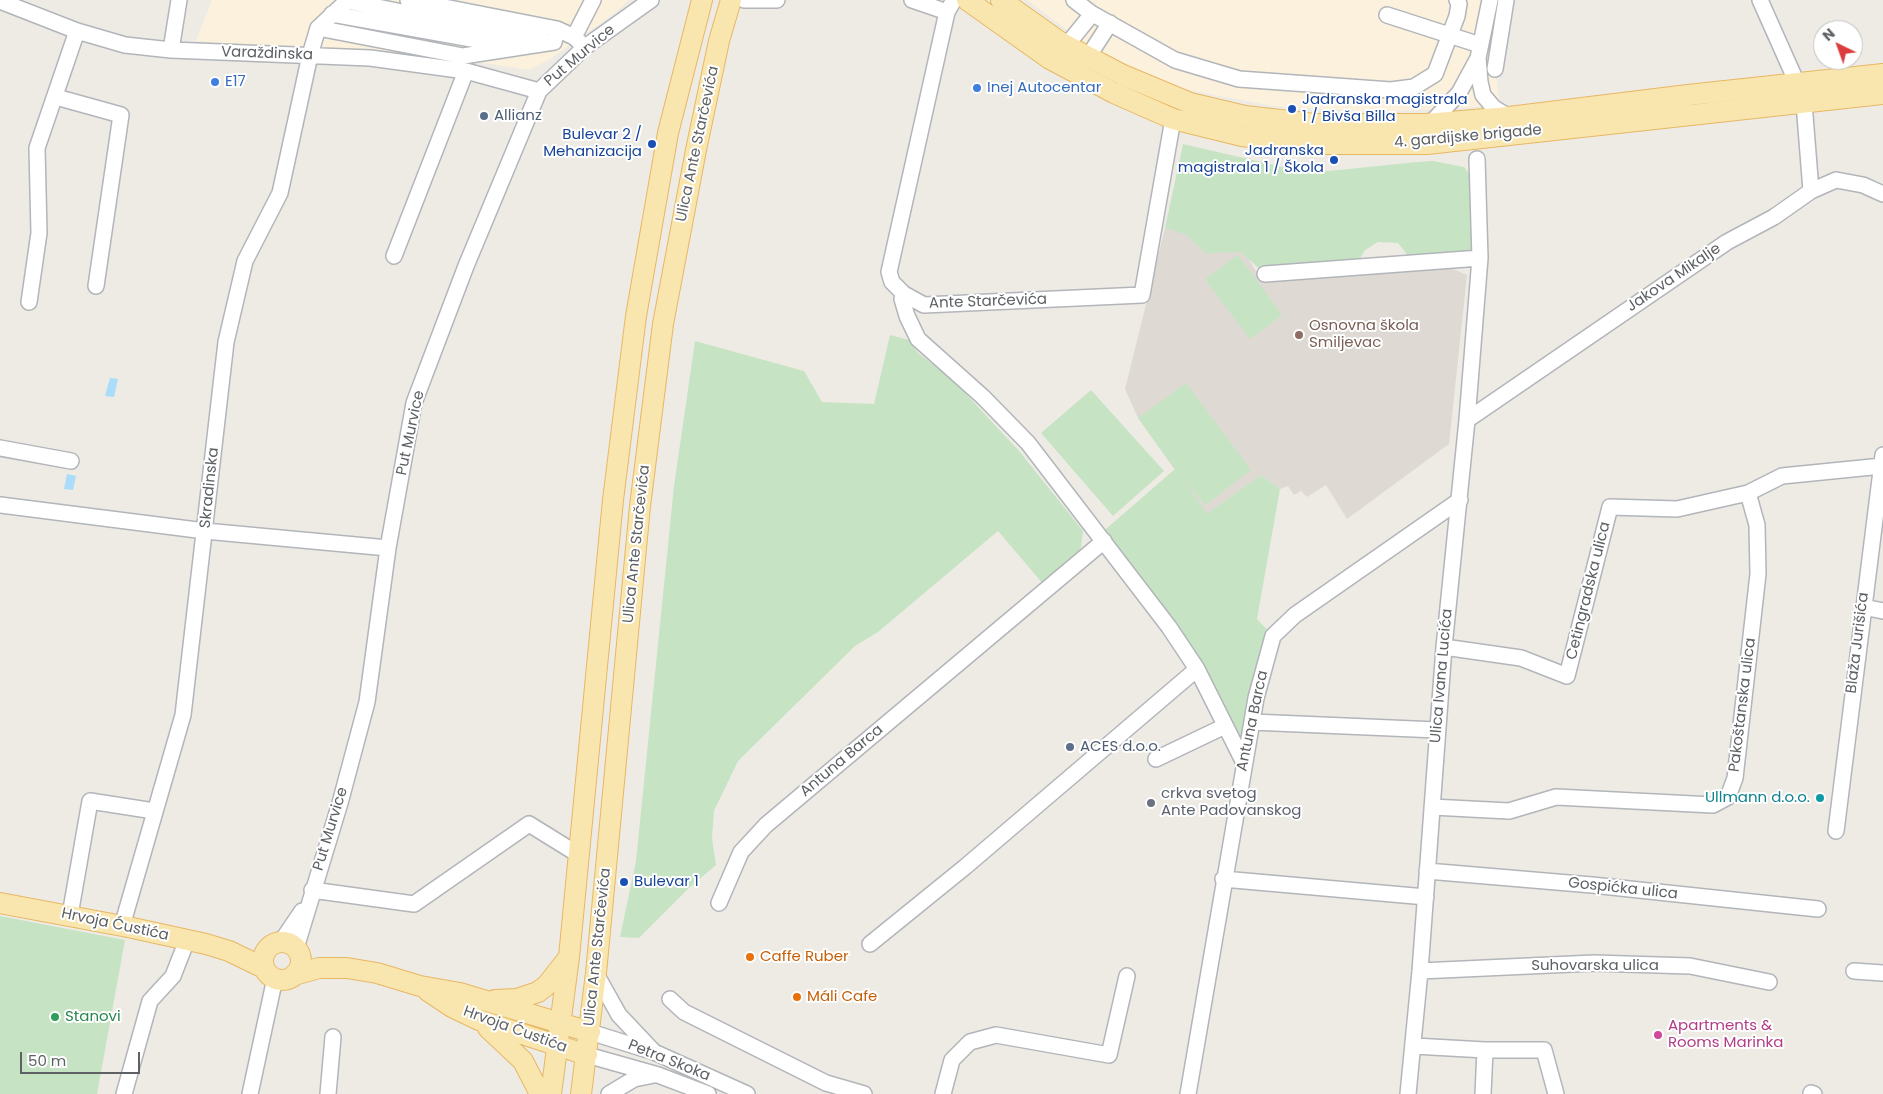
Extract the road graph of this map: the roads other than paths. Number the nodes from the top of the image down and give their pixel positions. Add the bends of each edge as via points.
1 (178, 0) edge
2 (408, 0) edge
3 (593, 0) edge
4 (651, 0) edge
5 (702, 0) edge
6 (731, 0) edge
7 (744, 0) edge
8 (777, 0) edge
9 (912, 0) edge
10 (967, 0) edge
11 (1001, 0) edge
12 (1074, 0) edge
13 (1457, 0) edge
14 (1490, 0) edge
15 (1506, 0) edge
16 (1760, 0) edge
17 (0, 1) edge
18 (347, 1) edge
19 (951, 6) edge
20 (1091, 8) edge
21 (332, 14) junction
22 (1387, 15) dead end
23 (1110, 23) junction
24 (318, 28) junction
25 (77, 31) junction
26 (556, 35) junction
27 (1450, 36) junction
28 (574, 37) junction
29 (1066, 46) junction
30 (516, 47) junction
31 (585, 47) junction
32 (171, 50) junction
33 (1479, 52) junction
34 (310, 55) junction
35 (1088, 57) junction
36 (1495, 69) dead end
37 (466, 72) junction
38 (1883, 74) edge
39 (1797, 83) junction
40 (539, 91) junction
41 (1883, 94) edge
42 (56, 97) junction
43 (1804, 103) junction
44 (1509, 117) junction
45 (1173, 119) junction
46 (1431, 123) junction
47 (1477, 159) dead end
48 (1811, 191) junction
49 (1883, 194) edge
50 (394, 256) dead end
51 (1480, 258) junction
52 (1265, 274) dead end
53 (96, 286) dead end
54 (904, 294) junction
55 (29, 302) dead end
56 (1467, 420) junction
57 (0, 448) edge
58 (71, 461) dead end
59 (1882, 461) edge
60 (1748, 493) junction
61 (1460, 500) junction
62 (0, 504) edge
63 (205, 531) junction
64 (1104, 541) junction
65 (388, 548) junction
66 (1863, 607) junction
67 (1883, 611) edge
68 (1444, 647) junction
69 (1197, 669) junction
70 (1252, 722) junction
71 (1225, 726) junction
72 (1438, 730) junction
73 (1156, 759) dead end
74 (1244, 763) junction
75 (1432, 807) junction
76 (154, 811) junction
77 (1836, 831) dead end
78 (579, 855) junction
79 (1427, 871) junction
80 (1223, 879) junction
81 (310, 895) junction
82 (1426, 898) junction
83 (0, 903) edge
84 (719, 903) dead end
85 (1818, 909) dead end
86 (70, 915) junction
87 (122, 926) junction
88 (187, 940) junction
89 (870, 944) dead end
90 (283, 945) junction
91 (229, 951) junction
92 (569, 957) junction
93 (347, 968) junction
94 (1420, 971) junction
95 (1854, 971) dead end
96 (596, 973) junction
97 (1883, 973) edge
98 (278, 974) junction
99 (1127, 976) dead end
100 (1769, 982) dead end
101 (420, 986) junction
102 (670, 999) dead end
103 (486, 1000) junction
104 (479, 1020) junction
105 (560, 1024) junction
106 (590, 1032) junction
107 (333, 1037) dead end
108 (557, 1046) junction
109 (1414, 1046) junction
110 (1485, 1050) junction
111 (654, 1052) junction
112 (587, 1055) junction
113 (658, 1075) junction
114 (700, 1093) edge
115 (124, 1094) edge
116 (250, 1094) edge
117 (328, 1094) edge
118 (540, 1094) edge
119 (551, 1094) edge
120 (581, 1094) edge
121 (609, 1094) edge
122 (747, 1094) edge
123 (864, 1094) edge
124 (943, 1094) edge
125 (1188, 1094) edge
126 (1408, 1094) edge
127 (1483, 1094) edge
128 (1556, 1094) edge
129 (1810, 1094) edge
130 (1814, 1094) edge

1 - 32 street
2 - 26 street
3 - 28 street
4 - 31 street, Put Murvice
5 - 78 main road, Ulica Ante Starčevića via 668,133 636,316 613,500
6 - 96 main road, Ulica Ante Starčevića via 719,41 662,324 640,506
7 - 8 street
9 - 19 street
10 - 45 main road, 4. gardijske brigade via 1050,59
11 - 29 main road, 4. gardijske brigade
12 - 20 street
13 - 27 street via 1457,16
14 - 33 street
15 - 36 street
16 - 39 street
17 - 25 street, Varaždinska
18 - 21 street
18 - 26 street
19 - 54 street, Ante Starčevića via 889,272 892,282
20 - 23 street
20 - 29 street
21 - 24 street
21 - 30 street
22 - 27 street
23 - 27 street via 1175,60 1239,79 1391,90 1414,87 1435,74
23 - 35 street
24 - 30 street via 463,56
24 - 34 street, Skradinska
25 - 32 street, Varaždinska via 125,45
25 - 42 street
26 - 28 street
26 - 30 street
27 - 33 street
28 - 31 street
29 - 35 main road, 4. gardijske brigade
31 - 40 street, Put Murvice
32 - 34 street, Varaždinska
33 - 44 street via 1483,95 1494,108
33 - 46 street via 1459,93
34 - 37 street, Varaždinska via 370,58
34 - 63 street, Skradinska via 280,193 245,262 226,342
35 - 46 main road, 4. gardijske brigade via 1190,103 1245,116 1315,124
37 - 40 street, Varaždinska
37 - 50 street
38 - 39 main road, 4. gardijske brigade
39 - 44 main road, 4. gardijske brigade
40 - 65 street, Put Murvice via 466,266 414,403
41 - 43 main road, 4. gardijske brigade
42 - 53 street via 121,115
42 - 55 street via 37,148 39,233
43 - 45 main road, 4. gardijske brigade via 1427,144 1315,144 1242,136
43 - 48 street
44 - 46 main road, 4. gardijske brigade
45 - 54 street, Ante Starčevića via 1142,295 924,305
47 - 51 street, Ulica Ivana Lucića
48 - 49 street, Jakova Mikalje via 1836,180 1863,185
48 - 56 street, Jakova Mikalje via 1727,242
51 - 52 street
51 - 56 street, Ulica Ivana Lucića
54 - 64 street via 906,316 918,339 983,397 1028,443
56 - 61 street, Ulica Ivana Lucića
57 - 58 street
59 - 60 street, Cetingradska ulica via 1782,476
59 - 66 street, Blaža Jurišića
60 - 68 street, Cetingradska ulica via 1677,509 1610,507 1567,676 1521,658
60 - 75 street, Pakoštanska ulica via 1757,525 1758,574 1735,778 1728,797 1713,805 1556,798 1509,811
61 - 68 street, Ulica Ivana Lucića
61 - 70 street, Antuna Barca via 1295,615 1273,636
62 - 63 street
63 - 65 street
63 - 76 street, Skradinska via 183,715
64 - 69 street
64 - 84 street, Antuna Barca via 766,825 741,852
65 - 81 street, Put Murvice via 367,702 340,803
66 - 67 street
66 - 77 street, Blaža Jurišića
68 - 72 street, Ulica Ivana Lucića
69 - 71 street
69 - 89 street
70 - 72 street
70 - 74 street, Antuna Barca
71 - 73 street
71 - 74 street
72 - 75 street, Ulica Ivana Lucića
74 - 80 street, Antuna Barca
75 - 79 street, Ulica Ivana Lucića
76 - 86 street via 90,801
76 - 87 street, Skradinska
78 - 81 street via 528,824 414,904
78 - 92 main road, Ulica Ante Starčevića
79 - 82 street, Ulica Ivana Lucića
79 - 85 street, Gospićka ulica
80 - 82 street
80 - 125 street, Antuna Barca
81 - 90 street, Put Murvice
82 - 94 street, Ulica Ivana Lucića
83 - 86 main road, Hrvoja Ćustića
86 - 87 main road, Hrvoja Ćustića
87 - 88 main road, Hrvoja Ćustića
88 - 91 main road, Hrvoja Ćustića
88 - 115 street via 174,976 150,1001
90 - 91 main road, Hrvoja Ćustića
90 - 93 main road, Hrvoja Ćustića
90 - 98 main road via 264,956
90 - 98 main road via 300,959 298,971
91 - 98 main road, Hrvoja Ćustića
92 - 103 main road via 538,992 517,999
92 - 105 main road, Ulica Ante Starčevića
93 - 98 main road, Hrvoja Ćustića
93 - 101 main road, Hrvoja Ćustića via 399,978
94 - 100 street, Suhovarska ulica via 1594,963 1690,966
94 - 109 street, Ulica Ivana Lucića
95 - 97 street
96 - 106 main road, Ulica Ante Starčevića
96 - 111 street via 619,1015
98 - 116 street
99 - 124 street via 1110,1055 996,1035 970,1042 952,1060
101 - 103 main road, Hrvoja Ćustića
101 - 104 main road, Hrvoja Ćustića
102 - 123 street via 684,1012 826,1083
103 - 105 main road, Hrvoja Ćustića
104 - 108 main road, Hrvoja Ćustića
104 - 118 main road via 523,1061
105 - 106 main road, Hrvoja Ćustića
105 - 108 main road, Ulica Ante Starčevića
106 - 111 street, Petra Skoka
106 - 112 main road, Ulica Ante Starčevića
107 - 117 street
108 - 112 main road, Hrvoja Ćustića
108 - 119 main road, Ulica Ante Starčevića
109 - 110 street
109 - 126 street, Ulica Ivana Lucića
110 - 127 street
110 - 128 street via 1544,1050
111 - 122 street, Petra Skoka
112 - 113 street, Petra Skoka
112 - 120 main road, Ulica Ante Starčevića
113 - 114 street, Petra Skoka
113 - 121 street via 634,1079
129 - 130 street

